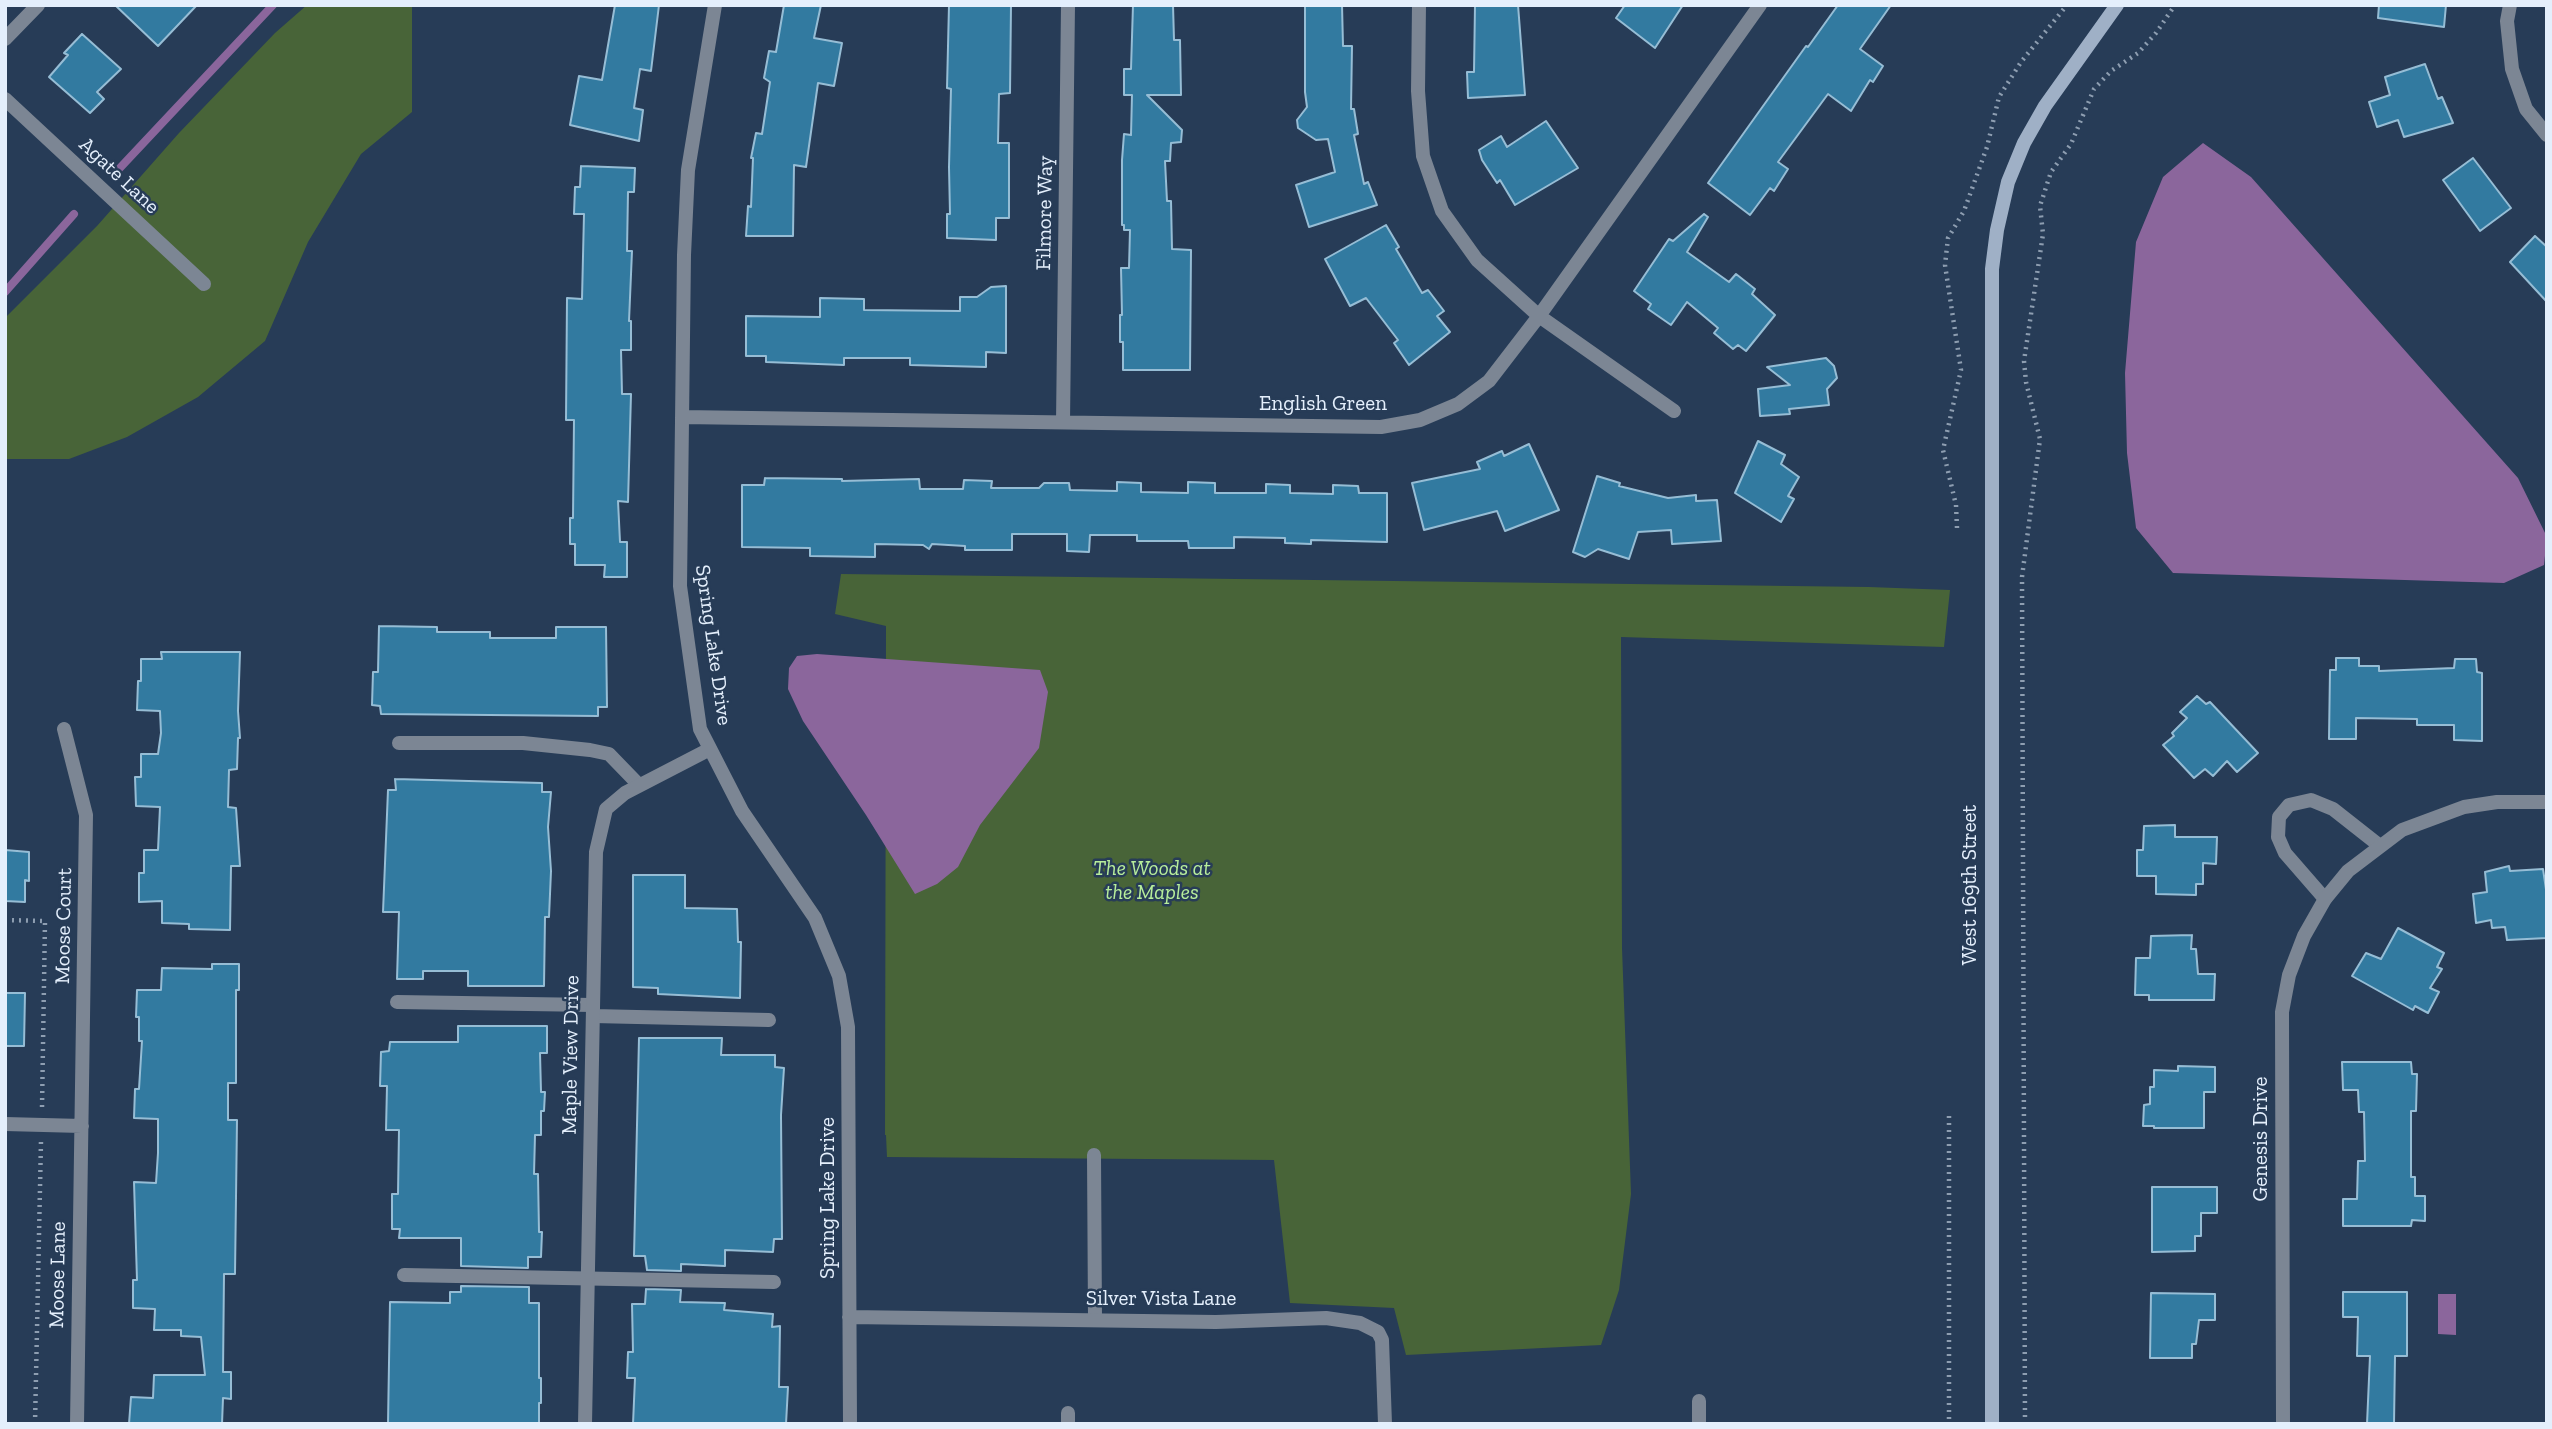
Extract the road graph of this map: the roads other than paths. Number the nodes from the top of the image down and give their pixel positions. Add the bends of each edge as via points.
1 (38, 5) edge
2 (715, 5) edge
3 (1068, 5) edge
4 (1419, 5) edge
5 (1760, 5) edge
6 (2116, 5) edge
7 (2510, 5) edge
8 (5, 39) edge
9 (5, 99) edge
10 (2547, 135) edge
11 (204, 284) dead end
12 (1539, 316) junction
13 (1674, 411) dead end
14 (682, 417) junction
15 (1063, 422) junction
16 (64, 729) dead end
17 (399, 743) dead end
18 (710, 749) junction
19 (639, 785) junction
20 (2547, 803) edge
21 (2380, 846) junction
22 (2325, 899) junction
23 (397, 1002) dead end
24 (593, 1010) junction
25 (769, 1020) dead end
26 (5, 1124) edge
27 (82, 1126) junction
28 (1094, 1155) dead end
29 (404, 1275) dead end
30 (588, 1278) junction
31 (774, 1282) dead end
32 (849, 1317) junction
33 (1095, 1320) junction
34 (1699, 1402) dead end
35 (77, 1424) edge
36 (585, 1424) edge
37 (850, 1424) edge
38 (1385, 1424) edge
39 (1699, 1424) edge
40 (1992, 1424) edge
41 (2283, 1424) edge

1 - 8 street
2 - 14 street, Spring Lake Drive via 688,170
3 - 15 street, Filmore Way
4 - 12 street via 1423,156 1442,211 1477,260
5 - 12 street, English Green
6 - 40 street, West 169th Street via 2024,143 2008,182 1992,269
7 - 10 street via 2512,69 2526,109
9 - 11 street, Agate Lane
12 - 13 street
12 - 15 street, English Green via 1489,382 1458,404 1420,420 1381,427
14 - 15 street, English Green
14 - 18 street, Spring Lake Drive via 680,586 700,729
16 - 27 street, Moose Court via 86,815
17 - 19 street via 523,743 590,750 609,754
18 - 19 street, Maple View Drive
18 - 32 street, Spring Lake Drive via 742,811 815,918 839,976 848,1027
19 - 24 street, Maple View Drive via 606,809 596,852
20 - 21 street, Genesis Drive via 2464,807 2402,830
21 - 22 street, Genesis Drive via 2348,871
21 - 22 street via 2333,808 2311,800 2289,805 2279,817 2278,837 2285,853
22 - 41 street, Genesis Drive via 2304,936 2281,1012
23 - 24 street
24 - 25 street
24 - 30 street, Maple View Drive
26 - 27 street
27 - 35 street, Moose Lane
28 - 33 street
29 - 30 street
30 - 31 street
30 - 36 street, Maple View Drive
32 - 33 street, Silver Vista Lane
32 - 37 street, Spring Lake Drive
33 - 38 street, Silver Vista Lane via 1326,1318 1360,1323 1378,1332 1382,1340
34 - 39 street

